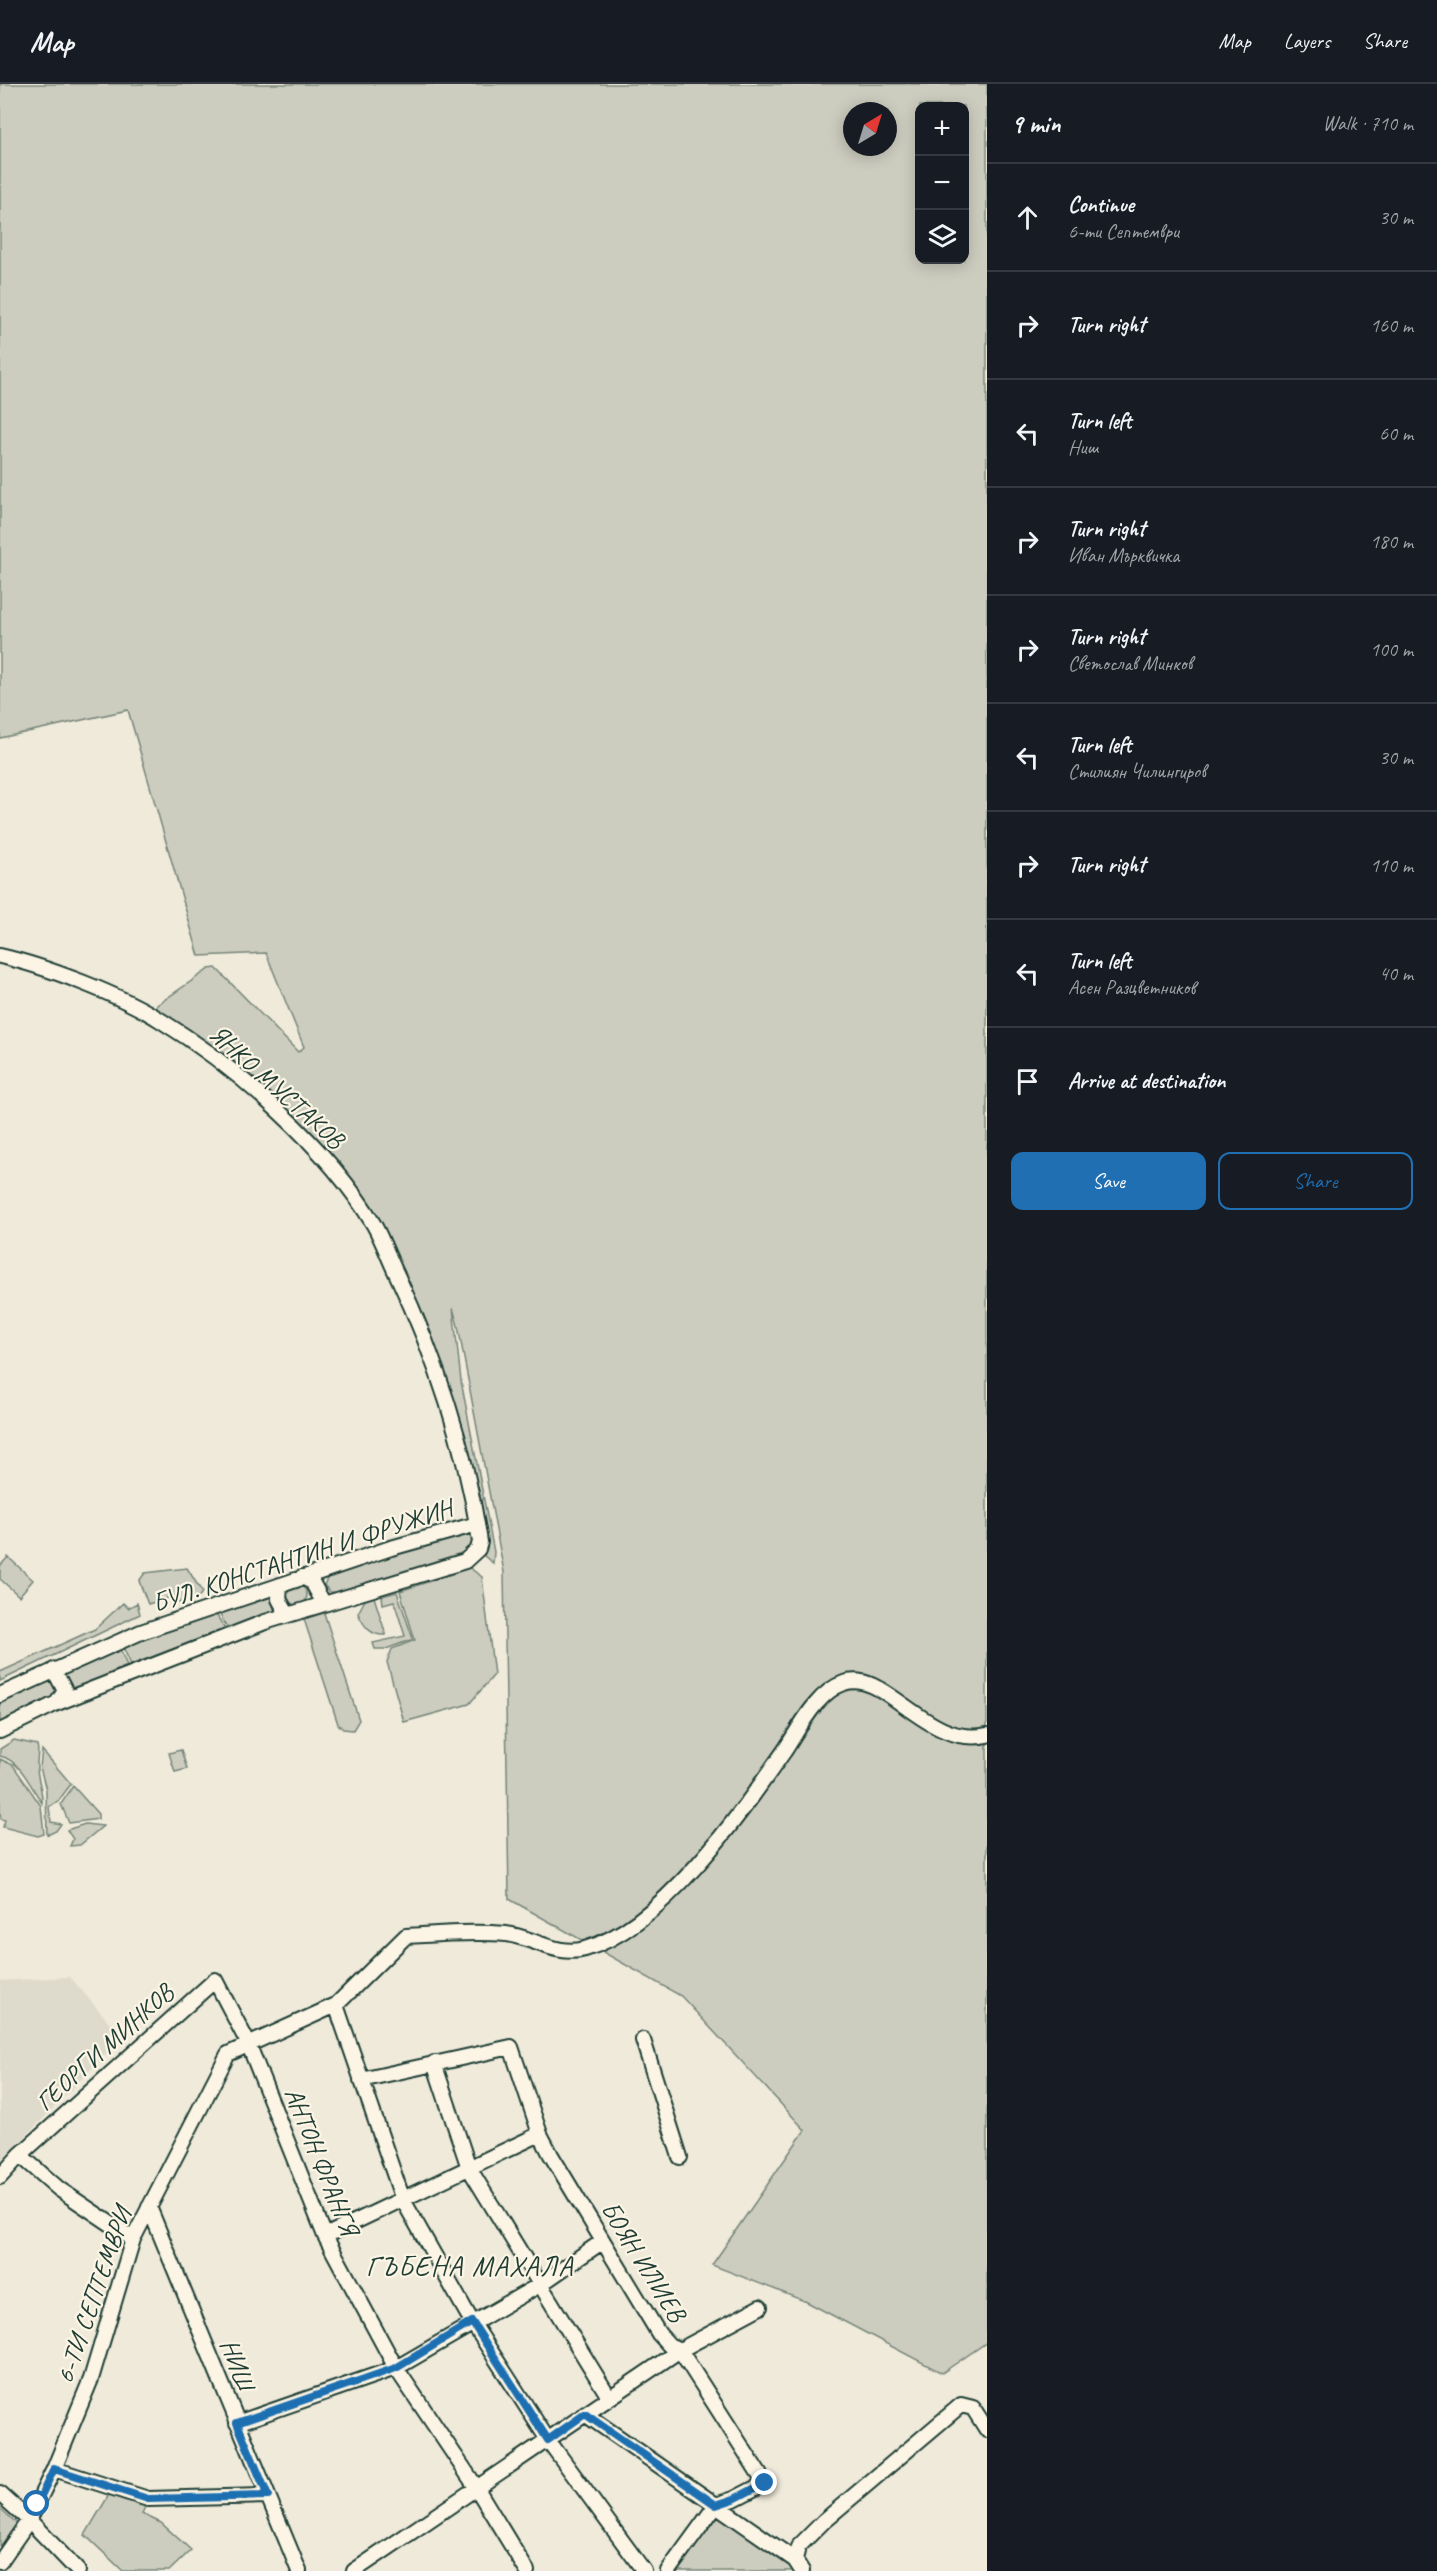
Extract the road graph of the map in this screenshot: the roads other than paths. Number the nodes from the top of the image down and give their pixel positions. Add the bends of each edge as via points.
1 (0, 956) edge
2 (477, 1524) junction
3 (302, 1577) junction
4 (280, 1585) junction
5 (316, 1587) junction
6 (323, 1602) junction
7 (309, 1607) junction
8 (287, 1614) junction
9 (54, 1670) junction
10 (0, 1695) edge
11 (57, 1702) junction
12 (0, 1731) edge
13 (987, 1734) edge
14 (215, 1980) joint
15 (336, 2005) junction
16 (643, 2040) dead end
17 (248, 2043) junction
18 (434, 2063) junction
19 (361, 2080) junction
20 (540, 2134) junction
21 (20, 2155) junction
22 (680, 2157) dead end
23 (469, 2168) junction
24 (0, 2177) edge
25 (403, 2200) junction
26 (149, 2207) junction
27 (325, 2236) junction
28 (133, 2239) junction
29 (603, 2241) junction
30 (541, 2284) junction
31 (760, 2307) dead end
32 (472, 2322) junction
33 (680, 2350) junction
34 (396, 2368) junction
35 (609, 2397) junction
36 (585, 2414) junction
37 (237, 2423) junction
38 (987, 2430) edge
39 (548, 2440) junction
40 (54, 2469) junction
41 (476, 2487) junction
42 (0, 2494) edge
43 (268, 2496) junction
44 (716, 2505) junction
45 (29, 2520) junction
46 (0, 2562) edge
47 (798, 2565) edge
48 (78, 2571) edge
49 (299, 2571) edge
50 (354, 2571) edge
51 (527, 2571) edge
52 (644, 2571) edge
53 (668, 2571) edge

1 - 2 street, ЯНКО МУСТАКОВ via 91,988 158,1018 218,1060 304,1137 336,1174 374,1225 416,1316 464,1460
2 - 3 street, БУЛ. КОНСТАНТИН И ФРУЖИН
2 - 6 street, БУЛ. КОНСТАНТИН И ФРУЖИН via 478,1549 465,1561
3 - 4 street, БУЛ. КОНСТАНТИН И ФРУЖИН
3 - 5 street
4 - 8 street via 279,1599
4 - 9 street, БУЛ. КОНСТАНТИН И ФРУЖИН via 141,1632
5 - 6 street
5 - 7 street
6 - 7 street, БУЛ. КОНСТАНТИН И ФРУЖИН
7 - 8 street
8 - 11 street, БУЛ. КОНСТАНТИН И ФРУЖИН
9 - 10 street, БУЛ. КОНСТАНТИН И ФРУЖИН
9 - 11 street via 65,1690
11 - 12 street, БУЛ. КОНСТАНТИН И ФРУЖИН
13 - 15 street via 954,1735 924,1721 865,1681 845,1682 828,1691 812,1710 730,1826 691,1872 650,1911 617,1933 585,1949 564,1952 507,1934 405,1936
14 - 17 street, АНТОН ФРАНГЯ
14 - 21 street, ГЕОРГИ МИНКОВ
15 - 17 street, 6-ТИ СЕПТЕМВРИ
15 - 19 street
16 - 22 street
17 - 26 street, 6-ТИ СЕПТЕМВРИ via 228,2055
17 - 27 street, АНТОН ФРАНГЯ
18 - 19 street
18 - 20 street, БОЯН ИЛИЕВ via 511,2047
18 - 23 street
19 - 25 street
20 - 23 street
20 - 29 street, БОЯН ИЛИЕВ
21 - 24 street, ГЕОРГИ МИНКОВ
21 - 28 street via 59,2189
23 - 25 street
23 - 30 street
25 - 27 street
25 - 32 street
26 - 28 street, 6-ТИ СЕПТЕМВРИ
26 - 37 street, НИШ
27 - 34 street, АНТОН ФРАНГЯ
28 - 40 street, 6-ТИ СЕПТЕМВРИ via 91,2379
29 - 30 street
29 - 33 street, БОЯН ИЛИЕВ via 659,2334
30 - 32 street
30 - 35 street
31 - 33 street
32 - 34 street
32 - 39 street
33 - 35 street
33 - 44 street, БОЯН ИЛИЕВ via 765,2483
34 - 37 street
34 - 41 street, АНТОН ФРАНГЯ
35 - 36 street
36 - 39 street
36 - 44 street
37 - 43 street, НИШ
38 - 47 street via 973,2408 961,2405 825,2520 798,2547
39 - 41 street
39 - 52 street
40 - 43 street via 148,2499
40 - 45 street, 6-ТИ СЕПТЕМВРИ
41 - 50 street
41 - 51 street, АНТОН ФРАНГЯ
42 - 45 street
43 - 49 street, НИШ
44 - 47 street
44 - 53 street
45 - 46 street, 6-ТИ СЕПТЕМВРИ
45 - 48 street

